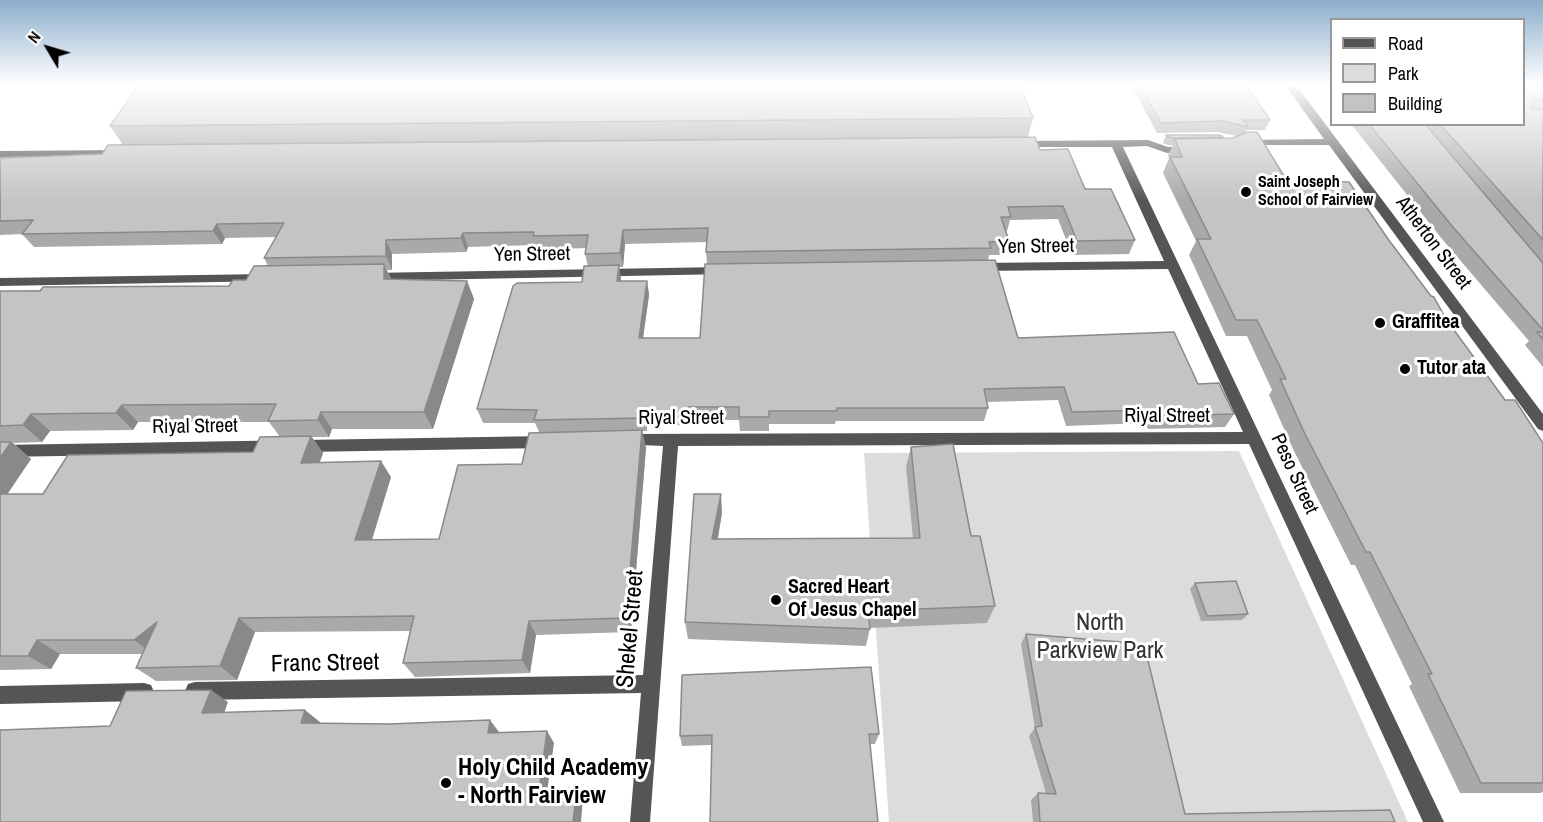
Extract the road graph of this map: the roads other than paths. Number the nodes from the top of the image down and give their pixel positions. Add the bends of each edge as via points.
1 (1319, 123) edge
2 (1195, 137) edge
3 (1334, 142) junction
4 (1148, 143) junction
5 (1116, 144) junction
6 (1009, 145) edge
7 (1234, 145) edge
8 (1200, 150) edge
9 (131, 153) edge
10 (0, 154) edge
11 (1173, 265) junction
12 (969, 268) edge
13 (742, 271) edge
14 (359, 277) edge
15 (275, 278) edge
16 (0, 282) edge
17 (1543, 424) edge
18 (1254, 438) junction
19 (671, 439) junction
20 (611, 440) edge
21 (563, 441) edge
22 (0, 451) edge
23 (651, 684) junction
24 (0, 695) edge
25 (640, 822) edge
26 (1434, 822) edge

1 - 3 street, Atherton Street
2 - 4 street via 1161,137
3 - 7 street
3 - 17 street, Atherton Street
4 - 5 street
4 - 8 street via 1167,150
5 - 6 street
5 - 11 street, Peso Street
9 - 10 street
11 - 12 street, Yen Street
11 - 18 street, Peso Street
13 - 14 street, Yen Street
15 - 16 street
18 - 19 street, Riyal Street
18 - 26 street, Peso Street
19 - 20 street, Riyal Street
19 - 23 street, Shekel Street
21 - 22 street, Riyal Street
23 - 24 street, Franc Street
23 - 25 street, Shekel Street

